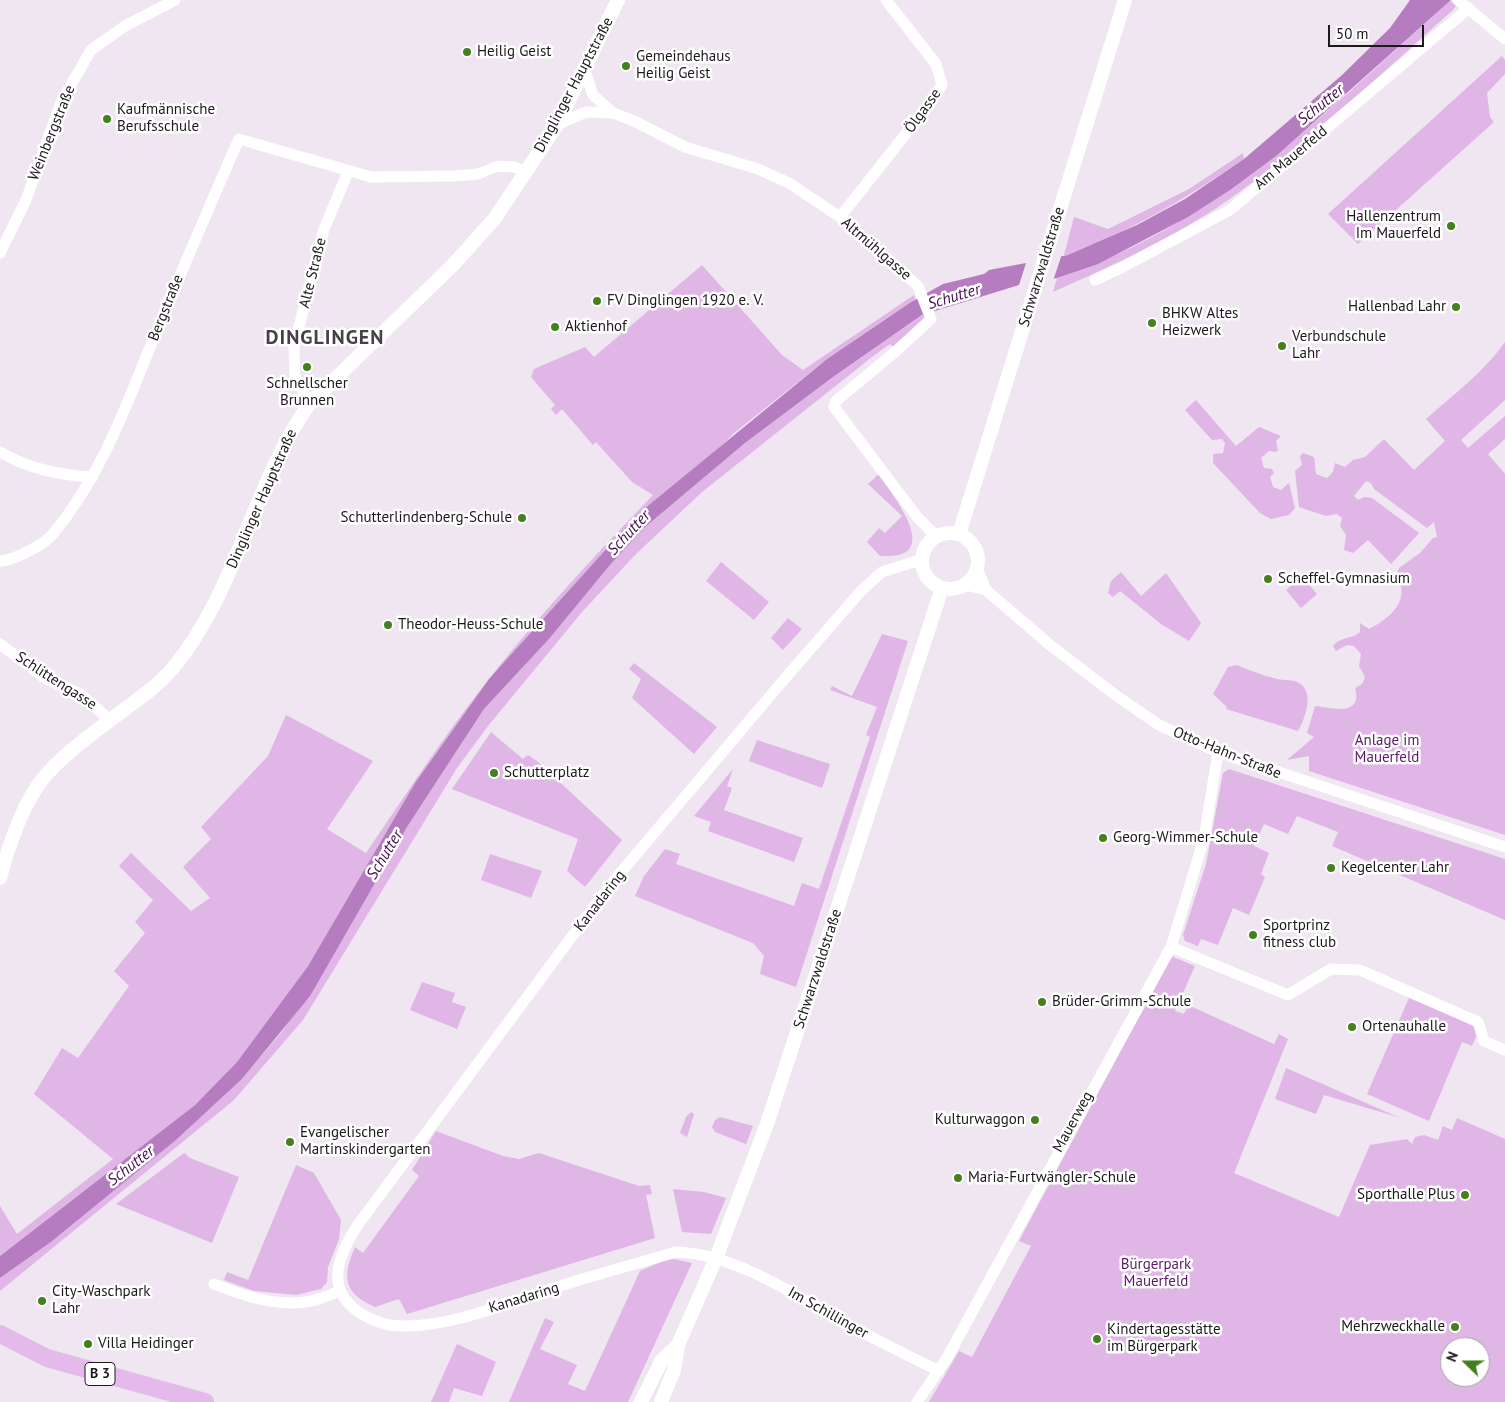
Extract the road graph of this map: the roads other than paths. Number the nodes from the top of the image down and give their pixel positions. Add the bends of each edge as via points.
1 (175, 0) edge
2 (618, 0) edge
3 (886, 0) edge
4 (1125, 0) edge
5 (1459, 0) edge
6 (1468, 8) junction
7 (1505, 39) edge
8 (585, 71) junction
9 (613, 113) junction
10 (557, 124) junction
11 (348, 172) junction
12 (526, 172) junction
13 (840, 217) junction
14 (0, 253) edge
15 (1095, 280) dead end
16 (310, 403) junction
17 (0, 452) edge
18 (93, 478) junction
19 (959, 534) junction
20 (937, 537) junction
21 (922, 559) junction
22 (0, 561) edge
23 (977, 568) junction
24 (964, 585) junction
25 (942, 588) junction
26 (986, 590) junction
27 (0, 644) edge
28 (110, 720) junction
29 (1218, 752) junction
30 (1505, 847) edge
31 (0, 878) edge
32 (1171, 947) junction
33 (1505, 1050) edge
34 (716, 1258) junction
35 (214, 1284) dead end
36 (340, 1292) junction
37 (0, 1334) edge
38 (678, 1345) junction
39 (938, 1371) junction
40 (205, 1402) edge
41 (641, 1402) edge
42 (661, 1402) edge
43 (917, 1402) edge

1 - 14 street, Weinbergstraße via 124,26 91,50 61,102 26,200
2 - 8 street, Dinglinger Hauptstraße
3 - 13 street, Ölgasse via 936,64 942,85
4 - 19 street, Schwarzwaldstraße
5 - 6 street
6 - 7 street
6 - 15 street, Am Mauerfeld via 1230,210
8 - 9 street, Altmühlgasse via 593,95
8 - 10 street, Dinglinger Hauptstraße
9 - 10 street, Altmühlgasse via 586,112
9 - 13 street, Altmühlgasse via 685,147 789,182
10 - 12 street, Dinglinger Hauptstraße
11 - 12 street via 392,178 478,174 498,166
11 - 16 street, Alte Straße via 324,229 294,346 296,376
11 - 18 street, Bergstraße via 239,139 113,440
12 - 16 street, Dinglinger Hauptstraße via 496,218 472,246
13 - 20 street, Altmühlgasse via 918,286 931,316 894,353 836,401 834,407 918,518
16 - 28 street, Dinglinger Hauptstraße via 280,452 234,563 202,629 173,668 150,691
17 - 18 street via 44,471
18 - 22 street, Bergstraße via 52,536 18,556
19 - 20 street
19 - 23 street via 973,544
20 - 21 street via 930,542
21 - 25 street via 927,577
21 - 36 street, Kanadaring via 882,572 861,591 611,884 357,1226 339,1261
23 - 24 street
23 - 26 street, Otto-Hahn-Straße
24 - 25 street
24 - 26 street, Otto-Hahn-Straße
25 - 34 street, Schwarzwaldstraße via 767,1124
26 - 29 street, Otto-Hahn-Straße via 1062,655 1114,694 1160,725
27 - 28 street, Schlittengasse via 46,679 79,692
28 - 31 street, Dinglinger Hauptstraße via 70,752 33,792 10,839
29 - 30 street, Otto-Hahn-Straße
29 - 32 street, Mauerweg via 1204,839
32 - 33 street via 1288,995 1331,969 1360,970 1478,1022 1484,1041
32 - 39 street, Mauerweg
34 - 36 street, Kanadaring via 694,1252 675,1252 520,1301 421,1325 383,1323 352,1308
34 - 38 street, Schwarzwaldstraße
34 - 39 street, Im Schillinger via 780,1287
35 - 36 street via 252,1299 282,1303 307,1302
37 - 40 main road, B 3 via 47,1358
38 - 41 street, Schwarzwaldstraße via 662,1360
38 - 42 street, Schwarzwaldstraße via 674,1370
39 - 43 street, Mauerweg

